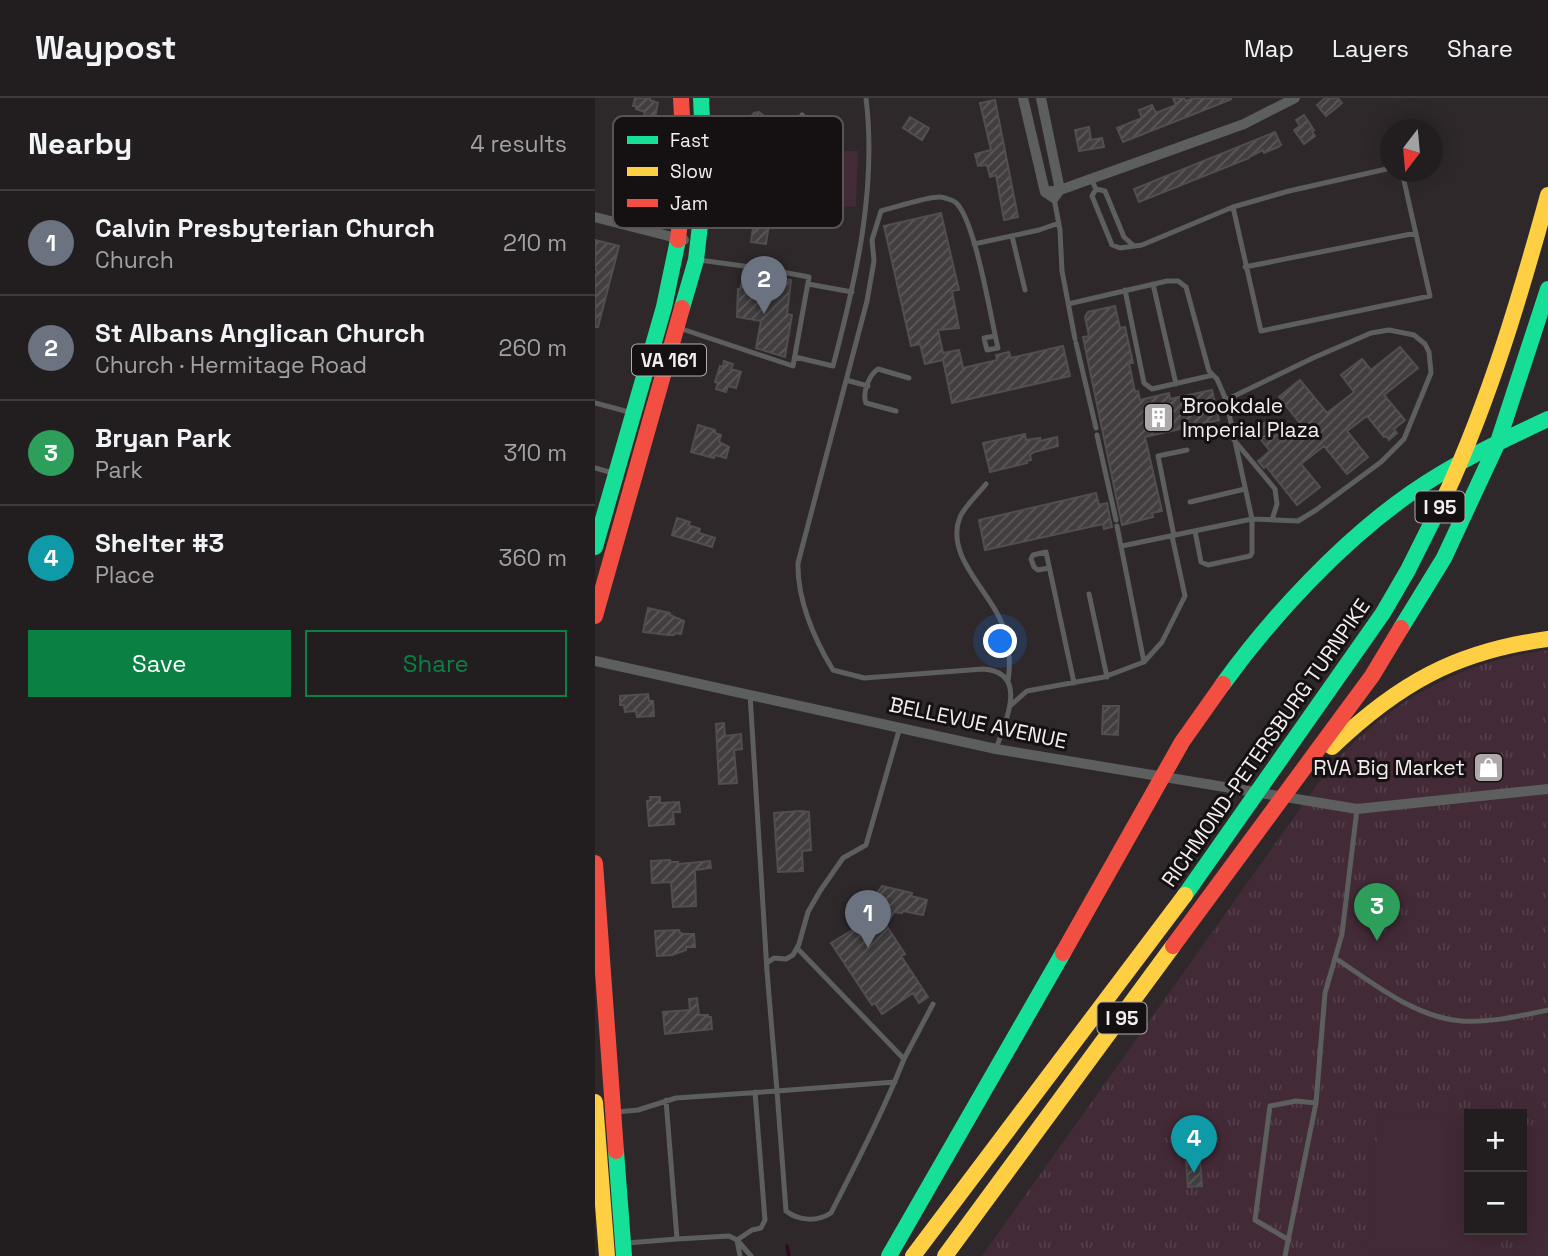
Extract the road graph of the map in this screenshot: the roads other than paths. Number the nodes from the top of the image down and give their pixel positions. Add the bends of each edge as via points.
1 (681, 98) edge
2 (701, 98) edge
3 (866, 98) edge
4 (1023, 98) edge
5 (1041, 98) edge
6 (1295, 98) edge
7 (682, 116) edge
8 (702, 116) edge
9 (1380, 170) edge
10 (1404, 182) edge
11 (1093, 184) junction
12 (1053, 193) junction
13 (1548, 195) edge
14 (1233, 207) junction
15 (595, 217) edge
16 (613, 222) edge
17 (1059, 223) junction
18 (638, 228) edge
19 (681, 228) edge
20 (700, 228) edge
21 (1416, 233) junction
22 (1011, 236) junction
23 (680, 239) junction
24 (974, 244) junction
25 (1134, 246) junction
26 (697, 252) junction
27 (1245, 267) junction
28 (808, 284) junction
29 (1153, 284) junction
30 (1548, 289) edge
31 (1025, 290) dead end
32 (1125, 290) junction
33 (852, 292) junction
34 (1068, 304) junction
35 (678, 328) junction
36 (995, 336) dead end
37 (795, 356) junction
38 (1213, 375) junction
39 (909, 378) dead end
40 (846, 380) junction
41 (1176, 384) junction
42 (868, 386) junction
43 (1226, 400) junction
44 (595, 403) edge
45 (896, 411) dead end
46 (633, 413) junction
47 (1548, 419) edge
48 (1234, 440) junction
49 (1187, 450) dead end
50 (595, 468) edge
51 (616, 474) junction
52 (986, 484) dead end
53 (1245, 489) junction
54 (1190, 502) dead end
55 (1252, 519) junction
56 (1272, 520) junction
57 (1195, 531) junction
58 (1173, 536) junction
59 (1122, 546) junction
60 (595, 547) edge
61 (1049, 568) dead end
62 (1089, 594) dead end
63 (595, 616) edge
64 (1548, 639) edge
65 (595, 661) edge
66 (1144, 662) junction
67 (1107, 677) junction
68 (1008, 682) junction
69 (1074, 683) junction
70 (750, 694) junction
71 (1010, 706) junction
72 (900, 727) junction
73 (996, 749) junction
74 (1297, 779) junction
75 (1548, 789) edge
76 (1357, 810) junction
77 (595, 863) edge
78 (797, 948) junction
79 (1335, 958) junction
80 (767, 963) junction
81 (933, 1004) dead end
82 (1548, 1010) edge
83 (904, 1059) junction
84 (602, 1073) edge
85 (895, 1082) junction
86 (777, 1091) junction
87 (755, 1092) junction
88 (666, 1100) junction
89 (595, 1102) edge
90 (1316, 1103) junction
91 (613, 1113) junction
92 (677, 1239) junction
93 (737, 1240) junction
94 (1289, 1240) junction
95 (623, 1250) edge
96 (607, 1256) edge
97 (740, 1256) edge
98 (751, 1256) edge
99 (888, 1256) edge
100 (913, 1256) edge
101 (945, 1256) edge
102 (1285, 1256) edge

1 - 7 main road, VA 161
2 - 8 main road, VA 161
3 - 33 lane via 866,206
4 - 12 street
5 - 12 street
6 - 11 street via 1244,124
9 - 14 lane
10 - 21 lane
11 - 12 street
11 - 25 lane via 1105,191 1123,237
11 - 25 lane via 1092,196 1112,245
12 - 17 lane
13 - 100 main road, RICHMOND-PETERSBURG TURNPIKE / I 95 via 1529,267 1472,433 1407,573 1181,903
14 - 25 lane
14 - 27 lane
15 - 16 street
17 - 22 lane
17 - 34 lane
18 - 23 street
19 - 23 main road, VA 161
20 - 26 main road, VA 161
21 - 27 lane
21 - 27 lane via 1430,296 1261,331
22 - 24 lane
22 - 31 lane
23 - 26 street
23 - 46 main road, VA 161
24 - 36 lane
24 - 40 lane via 955,202 940,197 881,211 872,240 874,261 867,300
26 - 28 lane via 810,277
26 - 35 main road, VA 161
28 - 33 lane
28 - 37 lane
29 - 32 lane
29 - 38 lane via 1178,281 1186,287
29 - 41 lane
30 - 74 main road, RICHMOND-PETERSBURG TURNPIKE / I 95 via 1498,442 1444,558 1372,676
32 - 34 lane
32 - 41 lane via 1143,383 1152,389
33 - 37 lane via 833,366
34 - 59 lane
35 - 37 lane via 793,366
35 - 63 main road, VA 161
38 - 41 lane
38 - 43 lane
39 - 42 lane via 878,369
40 - 42 lane
40 - 68 lane via 797,562 797,581 823,654 833,670 864,678 983,669 995,670
42 - 45 lane via 866,403
43 - 48 lane
43 - 56 lane via 1371,333 1389,330 1414,335 1429,352 1431,373 1404,439 1316,510 1298,521
44 - 46 lane
46 - 51 main road, VA 161
47 - 99 main road via 1475,454 1373,521 1288,603 1231,672 1182,742
48 - 53 lane
48 - 56 lane via 1275,489 1277,505
49 - 58 lane via 1158,456
50 - 51 lane
51 - 60 main road, VA 161
52 - 68 lane via 961,516 956,533 961,555 1000,619 1007,640
53 - 54 lane
53 - 55 lane
55 - 56 lane
55 - 57 lane
55 - 57 lane via 1250,556 1208,565 1201,562
57 - 58 lane
58 - 59 lane
58 - 66 lane via 1185,596 1162,642
59 - 66 lane
61 - 69 lane
62 - 67 lane
64 - 74 main road via 1476,656 1396,693
65 - 70 street, BELLEVUE AVENUE
66 - 67 lane
67 - 69 lane
68 - 71 lane
69 - 71 lane via 1027,691
70 - 72 street, BELLEVUE AVENUE
70 - 80 lane
71 - 73 lane
72 - 73 street, BELLEVUE AVENUE
72 - 78 lane via 866,845 843,858 820,891
73 - 76 street, BELLEVUE AVENUE
74 - 101 main road, RICHMOND-PETERSBURG TURNPIKE / I 95
75 - 76 street, BELLEVUE AVENUE
76 - 79 lane
77 - 84 main road
78 - 80 lane via 786,960 774,958
78 - 83 lane
79 - 82 lane via 1397,998 1461,1021
79 - 90 lane via 1325,993
80 - 86 lane
81 - 83 lane
83 - 85 lane
84 - 91 main road
85 - 86 lane
85 - 86 lane via 831,1213 824,1218 796,1219 786,1211
86 - 87 lane
87 - 88 lane
87 - 93 lane via 765,1220 761,1228
88 - 91 lane
88 - 92 lane
89 - 96 main road
90 - 94 lane
90 - 94 lane via 1270,1106 1255,1220
91 - 95 main road
92 - 93 lane via 729,1236
92 - 95 lane
93 - 97 lane
93 - 98 lane
94 - 102 lane

